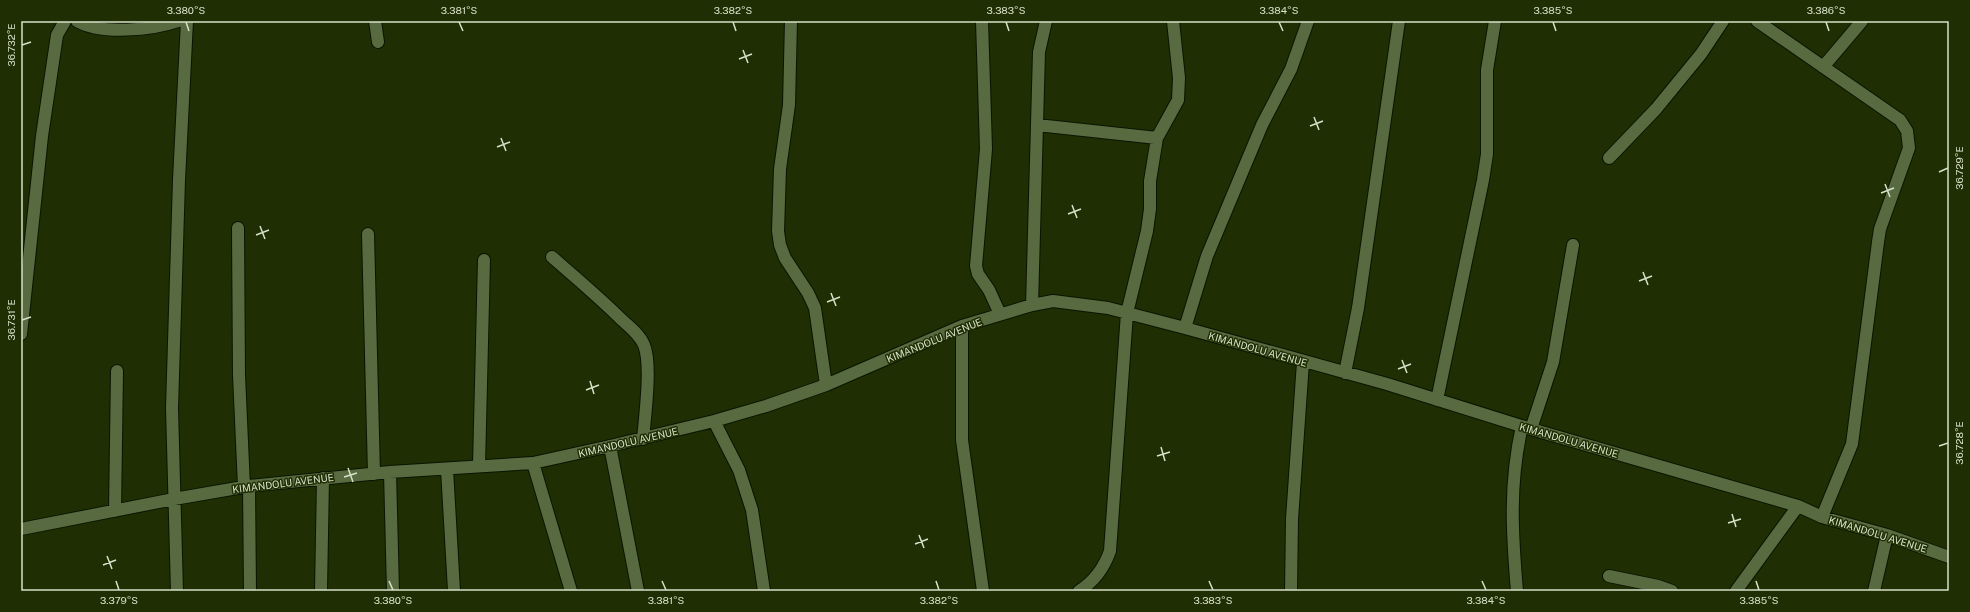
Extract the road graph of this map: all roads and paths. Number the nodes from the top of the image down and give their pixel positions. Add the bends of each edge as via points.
1 (65, 21) edge
2 (77, 21) edge
3 (178, 21) edge
4 (187, 21) edge
5 (375, 21) edge
6 (791, 21) edge
7 (982, 21) edge
8 (1046, 21) edge
9 (1173, 21) edge
10 (1308, 21) edge
11 (1399, 21) edge
12 (1495, 21) edge
13 (1723, 21) edge
14 (1862, 21) edge
15 (1761, 22) edge
16 (378, 42) dead end
17 (1823, 67) junction
18 (1037, 125) junction
19 (1157, 138) junction
20 (1609, 158) dead end
21 (238, 228) dead end
22 (368, 234) dead end
23 (1573, 245) dead end
24 (552, 257) dead end
25 (484, 260) dead end
26 (1032, 305) junction
27 (1127, 313) junction
28 (1000, 314) junction
29 (962, 326) junction
30 (1185, 328) junction
31 (21, 330) edge
32 (21, 334) edge
33 (1303, 362) junction
34 (117, 371) dead end
35 (1345, 373) junction
36 (826, 385) junction
37 (1438, 400) junction
38 (714, 422) junction
39 (1526, 428) junction
40 (643, 438) junction
41 (610, 446) junction
42 (533, 463) junction
43 (480, 466) junction
44 (447, 469) junction
45 (390, 472) junction
46 (374, 474) junction
47 (323, 478) junction
48 (246, 487) junction
49 (174, 499) junction
50 (1798, 506) junction
51 (115, 512) junction
52 (1822, 517) junction
53 (21, 529) edge
54 (1887, 535) junction
55 (1949, 557) edge
56 (1609, 576) dead end
57 (177, 591) edge
58 (250, 591) edge
59 (321, 591) edge
60 (393, 591) edge
61 (454, 591) edge
62 (571, 591) edge
63 (638, 591) edge
64 (764, 591) edge
65 (983, 591) edge
66 (1079, 591) edge
67 (1291, 591) edge
68 (1517, 591) edge
69 (1672, 591) edge
70 (1736, 591) edge
71 (1874, 591) edge

1 - 31 street via 57,35 42,136
2 - 3 street via 85,26 126,30 163,26
4 - 49 street via 172,408
5 - 16 street
6 - 36 street via 788,105 780,170 778,231 785,258 815,308
7 - 28 street via 986,149 976,266
8 - 18 street via 1039,52
9 - 19 street via 1179,78 1178,100
10 - 30 street via 1291,69 1262,125 1207,256
11 - 35 street via 1358,308
12 - 37 street via 1487,70 1487,154
13 - 20 street via 1701,54 1656,110
14 - 17 street
15 - 17 street
17 - 52 street via 1900,120 1909,140 1904,162 1880,229 1852,444
18 - 19 street
18 - 26 street
19 - 27 street via 1150,181 1147,231
21 - 48 street via 239,375
22 - 46 street
23 - 39 street via 1554,355 1545,391
24 - 40 street via 609,306 644,344 647,397
25 - 43 street
26 - 27 street, KIMANDOLU AVENUE via 1053,301
26 - 28 street, KIMANDOLU AVENUE
27 - 30 street, KIMANDOLU AVENUE
27 - 66 street via 1110,551 1098,574
28 - 29 street, KIMANDOLU AVENUE
29 - 36 street, KIMANDOLU AVENUE
29 - 65 street via 962,440
30 - 33 street, KIMANDOLU AVENUE
31 - 32 street
33 - 35 street, KIMANDOLU AVENUE
33 - 67 street via 1292,519
34 - 51 street
35 - 37 street, KIMANDOLU AVENUE
36 - 38 street, KIMANDOLU AVENUE
37 - 39 street, KIMANDOLU AVENUE
38 - 40 street, KIMANDOLU AVENUE
38 - 64 street via 738,470 752,510
39 - 50 street, KIMANDOLU AVENUE
39 - 68 street via 1515,459 1513,491 1512,537
40 - 41 street, KIMANDOLU AVENUE
41 - 42 street, KIMANDOLU AVENUE
41 - 63 street
42 - 43 street, KIMANDOLU AVENUE
42 - 62 street
43 - 44 street, KIMANDOLU AVENUE
44 - 45 street, KIMANDOLU AVENUE
44 - 61 street
45 - 46 street, KIMANDOLU AVENUE
45 - 60 street
46 - 47 street, KIMANDOLU AVENUE
47 - 48 street, KIMANDOLU AVENUE
47 - 59 street
48 - 49 street, KIMANDOLU AVENUE
48 - 58 street
49 - 51 street, KIMANDOLU AVENUE
49 - 57 street
50 - 52 street, KIMANDOLU AVENUE
50 - 70 street
51 - 53 street, KIMANDOLU AVENUE
52 - 54 street, KIMANDOLU AVENUE
54 - 55 street, KIMANDOLU AVENUE
54 - 71 street
56 - 69 street

